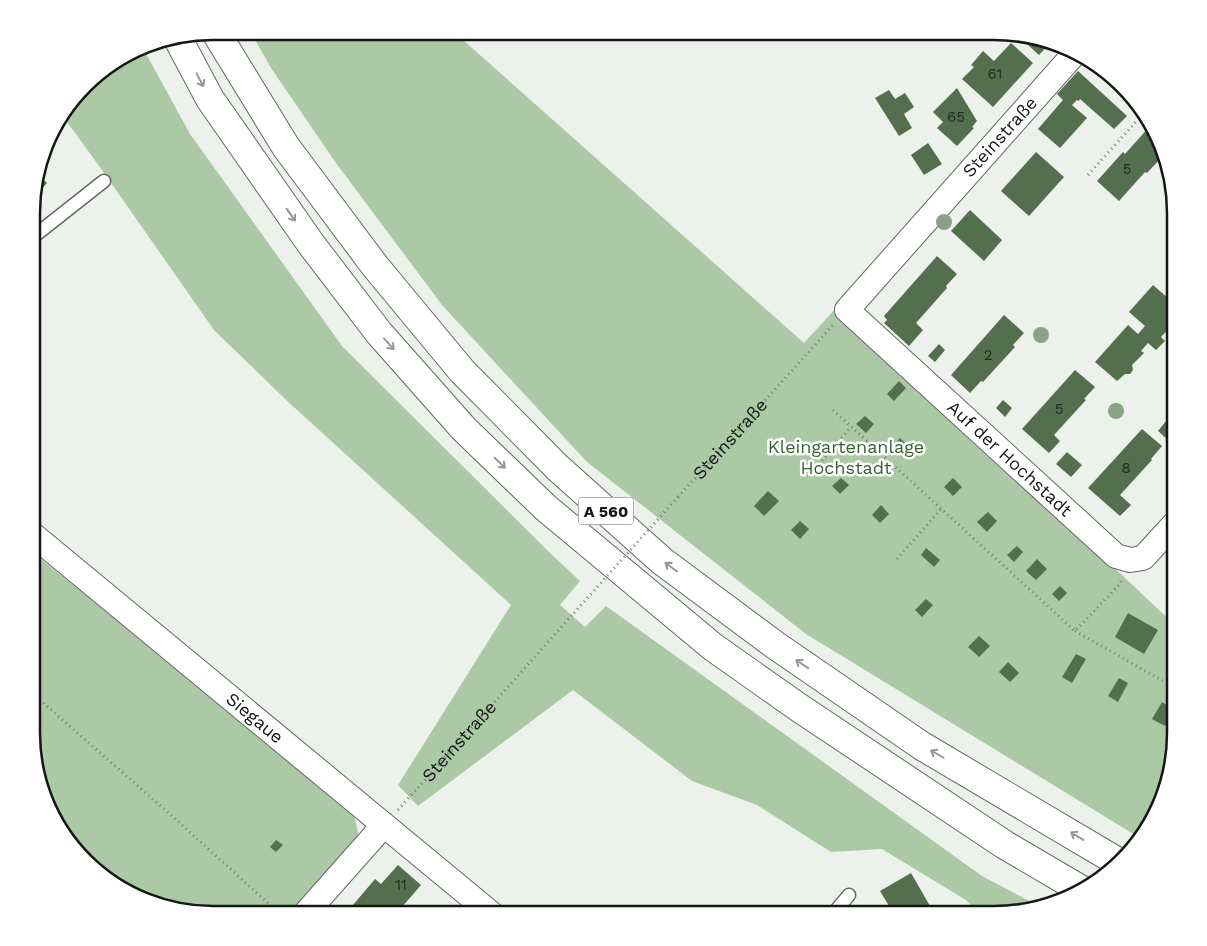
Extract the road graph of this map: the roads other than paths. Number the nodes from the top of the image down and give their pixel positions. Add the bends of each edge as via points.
1 (221, 40) edge
2 (180, 43) edge
3 (1070, 58) edge
4 (104, 181) dead end
5 (40, 231) edge
6 (847, 310) joint
7 (1167, 532) edge
8 (40, 541) edge
9 (384, 825) junction
10 (1112, 858) edge
11 (1074, 886) edge
12 (849, 895) dead end
13 (311, 906) edge
14 (483, 906) edge
15 (840, 906) edge

10 -> 1 highway, A 560 via 922,746 775,646 662,561 558,468 462,371 375,266 286,147
2 -> 11 highway, A 560 via 210,99 311,244 379,333 464,429 546,508 713,647 1005,845
3 - 6 street, Steinstraße
4 - 5 lane
6 - 7 street, Auf der Hochstadt via 1116,556 1130,560 1143,558
8 - 9 street, Siegaue
9 - 13 street
9 - 14 street, Siegaue
12 - 15 lane

